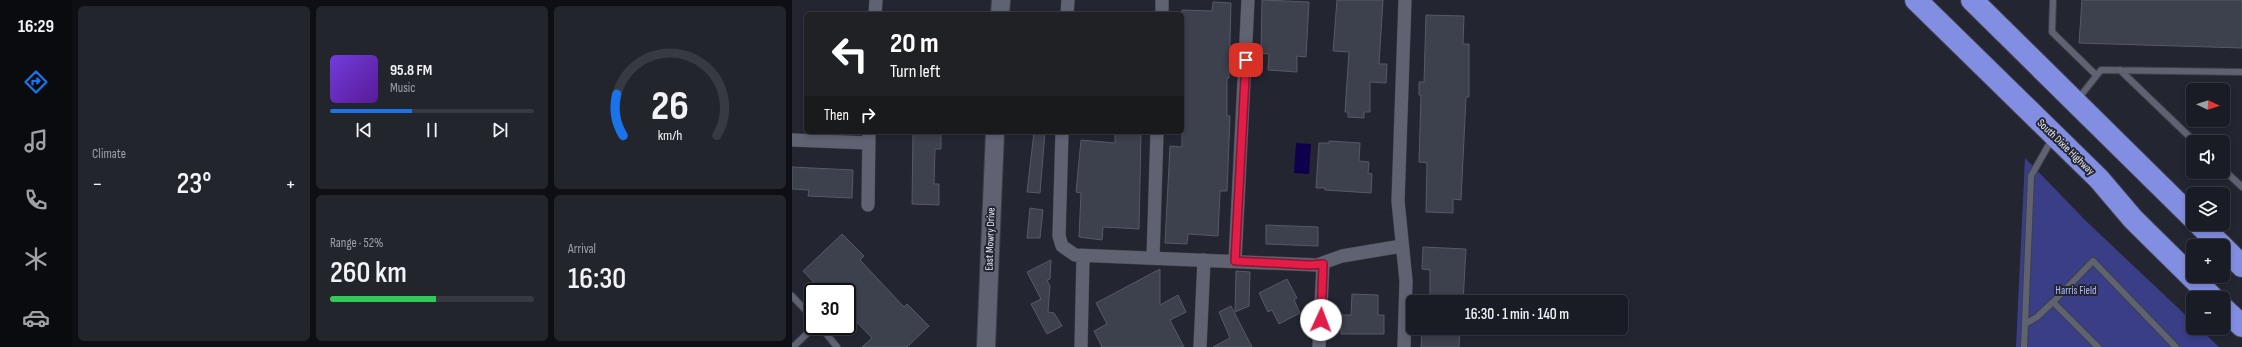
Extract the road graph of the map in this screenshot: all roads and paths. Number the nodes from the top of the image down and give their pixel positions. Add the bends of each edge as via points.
1 (876, 0) edge
2 (1001, 0) edge
3 (1068, 0) edge
4 (1162, 0) edge
5 (1248, 0) edge
6 (1405, 0) edge
7 (1916, 0) edge
8 (1972, 0) edge
9 (2053, 0) edge
10 (875, 12) edge
11 (1000, 12) edge
12 (1067, 12) edge
13 (1162, 12) edge
14 (2120, 70) junction
15 (2242, 72) edge
16 (2096, 75) junction
17 (2075, 102) junction
18 (995, 134) edge
19 (1062, 134) edge
20 (1157, 134) edge
21 (2188, 135) edge
22 (2054, 136) junction
23 (869, 137) edge
24 (792, 140) edge
25 (2230, 176) edge
26 (2242, 187) edge
27 (868, 205) dead end
28 (2186, 211) edge
29 (2206, 231) edge
30 (2214, 239) edge
31 (1402, 246) junction
32 (2230, 255) edge
33 (1083, 256) junction
34 (1153, 258) junction
35 (1204, 260) junction
36 (1235, 261) junction
37 (1323, 264) junction
38 (2242, 266) edge
39 (2206, 291) edge
40 (792, 296) edge
41 (2053, 302) junction
42 (804, 309) edge
43 (2230, 315) edge
44 (2025, 324) junction
45 (2242, 326) edge
46 (806, 335) edge
47 (827, 335) edge
48 (793, 347) edge
49 (837, 347) edge
50 (986, 347) edge
51 (1081, 347) edge
52 (1200, 347) edge
53 (1319, 347) edge
54 (1404, 347) edge
55 (2024, 347) edge
56 (2098, 347) edge
57 (2176, 347) edge

1 - 10 street
2 - 11 street
3 - 12 street
4 - 13 street
5 - 36 street
6 - 31 street via 1398,202
7 - 22 highway, South Dixie Highway
8 - 17 highway
9 - 16 lane via 2052,32
14 - 15 lane
14 - 16 lane via 2101,70
14 - 21 lane
16 - 17 lane
17 - 28 highway
18 - 50 street, East Mowry Drive
19 - 33 street via 1059,236 1065,250
20 - 34 street
22 - 39 highway, South Dixie Highway via 2099,179 2133,219
22 - 44 lane via 2031,176
23 - 24 street
23 - 27 street
25 - 26 lane
29 - 30 highway
31 - 37 street via 1342,256
31 - 54 street via 1406,281
32 - 38 highway
33 - 34 street
33 - 51 street
34 - 35 street
35 - 36 street
35 - 52 street
36 - 37 street
37 - 53 street
40 - 42 lane
41 - 44 lane
41 - 56 lane
41 - 57 lane via 2093,261
43 - 45 highway
44 - 55 lane
46 - 48 lane
47 - 49 lane

